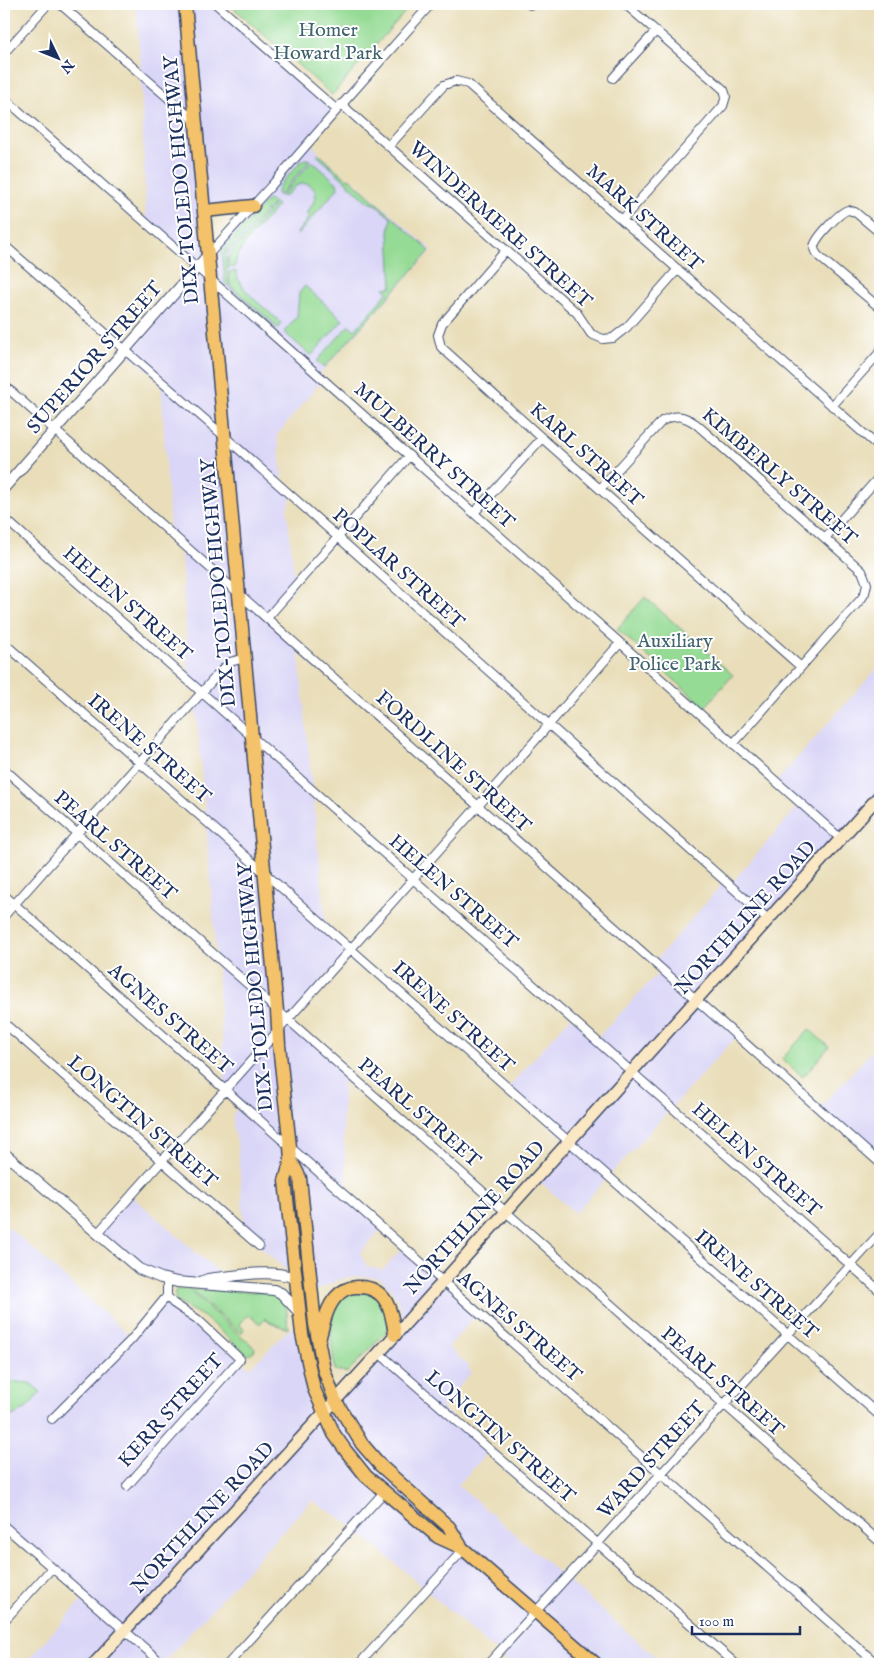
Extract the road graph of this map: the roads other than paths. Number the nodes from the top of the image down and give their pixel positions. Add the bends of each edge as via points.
1 (48, 4) edge
2 (60, 4) edge
3 (185, 4) edge
4 (216, 4) edge
5 (431, 4) edge
6 (625, 4) edge
7 (656, 31) junction
8 (4, 53) edge
9 (612, 78) dead end
10 (4, 98) edge
11 (339, 107) junction
12 (196, 122) junction
13 (388, 146) junction
14 (253, 206) junction
15 (204, 211) junction
16 (622, 220) junction
17 (880, 233) edge
18 (4, 244) edge
19 (506, 250) junction
20 (208, 255) junction
21 (197, 268) junction
22 (678, 269) junction
23 (210, 279) junction
24 (880, 308) edge
25 (125, 351) junction
26 (880, 352) edge
27 (4, 385) edge
28 (832, 406) junction
29 (55, 430) junction
30 (224, 436) junction
31 (542, 438) junction
32 (880, 448) edge
33 (409, 456) junction
34 (880, 476) edge
35 (4, 488) edge
36 (600, 489) junction
37 (474, 513) junction
38 (4, 518) edge
39 (338, 538) junction
40 (825, 538) junction
41 (239, 593) junction
42 (267, 618) junction
43 (4, 643) edge
44 (620, 643) junction
45 (244, 658) junction
46 (801, 667) junction
47 (202, 692) junction
48 (549, 726) junction
49 (252, 735) junction
50 (733, 744) junction
51 (139, 763) junction
52 (4, 770) edge
53 (880, 796) edge
54 (478, 806) junction
55 (77, 834) junction
56 (841, 839) junction
57 (264, 872) junction
58 (413, 879) junction
59 (4, 895) edge
60 (14, 904) junction
61 (4, 916) edge
62 (769, 920) junction
63 (351, 949) junction
64 (697, 1001) junction
65 (281, 1020) junction
66 (4, 1023) edge
67 (632, 1072) junction
68 (226, 1090) junction
69 (569, 1142) junction
70 (4, 1153) edge
71 (290, 1153) junction
72 (163, 1162) junction
73 (880, 1163) edge
74 (506, 1212) junction
75 (880, 1233) edge
76 (98, 1234) junction
77 (259, 1246) dead end
78 (851, 1265) junction
79 (295, 1278) junction
80 (167, 1279) junction
81 (198, 1282) junction
82 (442, 1282) junction
83 (880, 1291) edge
84 (167, 1296) junction
85 (299, 1312) junction
86 (315, 1324) junction
87 (395, 1335) junction
88 (788, 1335) junction
89 (318, 1342) junction
90 (379, 1353) junction
91 (335, 1400) junction
92 (724, 1405) junction
93 (324, 1413) junction
94 (880, 1416) edge
95 (52, 1419) dead end
96 (661, 1474) junction
97 (126, 1486) dead end
98 (384, 1491) junction
99 (4, 1526) edge
100 (880, 1542) edge
101 (598, 1544) junction
102 (462, 1549) junction
103 (52, 1568) junction
104 (536, 1612) junction
105 (4, 1621) edge
106 (124, 1631) junction
107 (94, 1664) edge
108 (162, 1664) edge
109 (228, 1664) edge
110 (359, 1664) edge
111 (488, 1664) edge
112 (596, 1664) edge
113 (736, 1664) edge
114 (879, 1664) edge

1 - 8 street
2 - 12 street
3 - 12 main road, DIX-TOLEDO HIGHWAY
4 - 11 street, WINDERMERE STREET
5 - 11 street, SUPERIOR STREET
6 - 7 street
7 - 9 street
7 - 16 street via 714,82 726,94 726,99
10 - 21 street, MULBERRY STREET
11 - 13 street, WINDERMERE STREET
11 - 14 street, SUPERIOR STREET
12 - 15 main road, DIX-TOLEDO HIGHWAY
13 - 16 street, MARK STREET via 444,85 456,81 468,84
13 - 19 street, WINDERMERE STREET
14 - 15 main road
14 - 20 street, SUPERIOR STREET
15 - 20 main road, DIX-TOLEDO HIGHWAY
16 - 22 street, MARK STREET
17 - 24 street via 856,212 848,210 840,214 814,247 818,256
18 - 25 street, POPLAR STREET
19 - 22 street, WINDERMERE STREET via 577,313 591,334 603,339 622,333
19 - 31 street, KARL STREET via 442,324 439,338 444,350
20 - 21 street, SUPERIOR STREET
20 - 23 main road, DIX-TOLEDO HIGHWAY
21 - 23 street, MULBERRY STREET
21 - 25 street, SUPERIOR STREET
22 - 28 street, MARK STREET
23 - 30 main road, DIX-TOLEDO HIGHWAY
23 - 33 street, MULBERRY STREET
25 - 29 street, SUPERIOR STREET
25 - 30 street, POPLAR STREET
26 - 28 street
27 - 29 street, FORDLINE STREET
28 - 32 street, MARK STREET
29 - 35 street, SUPERIOR STREET
29 - 41 street, FORDLINE STREET
30 - 39 street, POPLAR STREET
30 - 41 main road, DIX-TOLEDO HIGHWAY
31 - 36 street, KARL STREET
31 - 37 street
33 - 37 street, MULBERRY STREET
33 - 39 street
34 - 40 street
36 - 40 street, KIMBERLY STREET via 662,421 677,415 696,424
36 - 46 street, KARL STREET
37 - 44 street, MULBERRY STREET
38 - 47 street, HELEN STREET
39 - 42 street
39 - 48 street, POPLAR STREET
40 - 46 street, KIMBERLY STREET via 862,572 866,588 862,598
41 - 42 street, FORDLINE STREET
41 - 45 main road, DIX-TOLEDO HIGHWAY
42 - 54 street, FORDLINE STREET
43 - 51 street, IRENE STREET
44 - 48 street
44 - 50 street, MULBERRY STREET
45 - 47 street via 230,662
45 - 49 main road, DIX-TOLEDO HIGHWAY
46 - 50 street, KIMBERLY STREET
47 - 49 street, HELEN STREET
47 - 51 street
48 - 54 street
48 - 62 street, POPLAR STREET
49 - 57 main road, DIX-TOLEDO HIGHWAY
49 - 58 street, HELEN STREET
50 - 56 street, MULBERRY STREET
51 - 55 street
51 - 57 street, IRENE STREET
52 - 55 street, PEARL STREET
53 - 56 main road, NORTHLINE ROAD
54 - 58 street
54 - 64 street, FORDLINE STREET
55 - 60 street
55 - 65 street, PEARL STREET via 216,955
56 - 62 main road, NORTHLINE ROAD
57 - 63 street, IRENE STREET
57 - 65 main road, DIX-TOLEDO HIGHWAY
58 - 63 street
58 - 67 street, HELEN STREET
59 - 60 street, AGNES STREET
60 - 61 street
60 - 68 street, AGNES STREET
62 - 64 main road, NORTHLINE ROAD
63 - 65 street
63 - 69 street, IRENE STREET
64 - 67 main road, NORTHLINE ROAD
64 - 73 street, FORDLINE STREET
65 - 68 street
65 - 71 main road, DIX-TOLEDO HIGHWAY
65 - 74 street, PEARL STREET
66 - 72 street, LONGTIN STREET
67 - 69 main road, NORTHLINE ROAD
67 - 78 street, HELEN STREET
68 - 71 street, AGNES STREET
68 - 72 street
69 - 74 main road, NORTHLINE ROAD
69 - 88 street, IRENE STREET
70 - 76 street
71 - 79 main road, DIX-TOLEDO HIGHWAY via 285,1181
71 - 82 street, AGNES STREET
71 - 86 main road, DIX-TOLEDO HIGHWAY via 300,1178
72 - 76 street
72 - 77 street, LONGTIN STREET
74 - 82 main road, NORTHLINE ROAD
74 - 92 street, PEARL STREET
75 - 78 street, WARD STREET
76 - 80 street via 139,1268
78 - 83 street, HELEN STREET
78 - 88 street, WARD STREET
79 - 81 street via 264,1274
79 - 85 main road, DIX-TOLEDO HIGHWAY
79 - 86 main road via 307,1292
80 - 81 street
80 - 84 street
81 - 85 street via 274,1290
82 - 87 main road, NORTHLINE ROAD
82 - 96 street, AGNES STREET
84 - 95 street via 131,1340
84 - 97 street, KERR STREET via 240,1358
85 - 93 main road, DIX-TOLEDO HIGHWAY via 314,1389
86 - 89 main road, DIX-TOLEDO HIGHWAY
87 - 89 main road via 392,1316 384,1298 369,1288 355,1287 334,1299
87 - 90 main road, NORTHLINE ROAD
88 - 92 street, WARD STREET
88 - 94 street, IRENE STREET
89 - 91 main road, DIX-TOLEDO HIGHWAY
90 - 91 main road, NORTHLINE ROAD
90 - 101 street, LONGTIN STREET
91 - 93 main road, NORTHLINE ROAD
91 - 102 main road, DIX-TOLEDO HIGHWAY via 370,1453 396,1481 449,1527
92 - 96 street, WARD STREET
92 - 100 street, PEARL STREET
93 - 98 main road, DIX-TOLEDO HIGHWAY via 346,1451 366,1476
93 - 106 main road, NORTHLINE ROAD
96 - 101 street, WARD STREET
96 - 114 street, AGNES STREET
98 - 102 main road, DIX-TOLEDO HIGHWAY via 438,1537
98 - 109 street
99 - 103 street
101 - 104 street, WARD STREET
101 - 113 street, LONGTIN STREET
102 - 104 main road, DIX-TOLEDO HIGHWAY
102 - 110 street
103 - 105 street
103 - 106 street
104 - 111 street, WARD STREET
104 - 112 main road, DIX-TOLEDO HIGHWAY
106 - 107 main road, NORTHLINE ROAD
106 - 108 street

